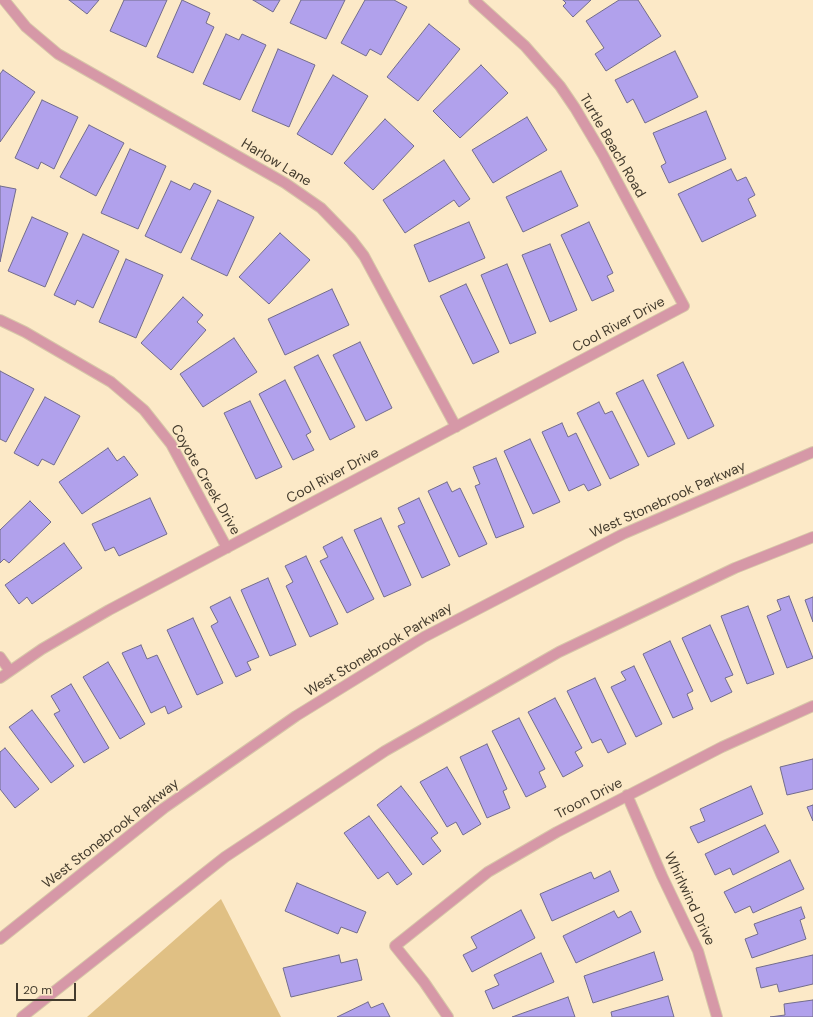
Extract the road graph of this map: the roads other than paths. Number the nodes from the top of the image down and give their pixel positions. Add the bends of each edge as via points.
1 (4, 0) edge
2 (474, 0) edge
3 (684, 306) joint
4 (0, 320) edge
5 (456, 427) junction
6 (813, 452) edge
7 (813, 537) edge
8 (227, 548) junction
9 (0, 657) edge
10 (10, 671) junction
11 (0, 678) edge
12 (813, 706) edge
13 (627, 795) junction
14 (0, 939) edge
15 (22, 1017) edge
16 (448, 1017) edge
17 (717, 1017) edge

1 - 5 street, Harlow Lane via 26,27 58,54 304,194 326,212 352,239 364,256
2 - 3 street, Turtle Beach Road via 525,46 576,108
3 - 5 street, Cool River Drive
4 - 8 street, Coyote Creek Drive via 111,382 144,410 172,444
5 - 8 street, Cool River Drive
6 - 14 street, West Stonebrook Parkway via 623,534 424,638 296,716 164,808
7 - 15 street via 735,568 559,652 385,752 224,857
8 - 10 street, Cool River Drive via 75,629
9 - 10 street
10 - 11 street, Cool River Drive
12 - 13 street, Troon Drive via 722,747
13 - 16 street, Troon Drive via 488,872 395,946
13 - 17 street, Whirlwind Drive via 698,951

